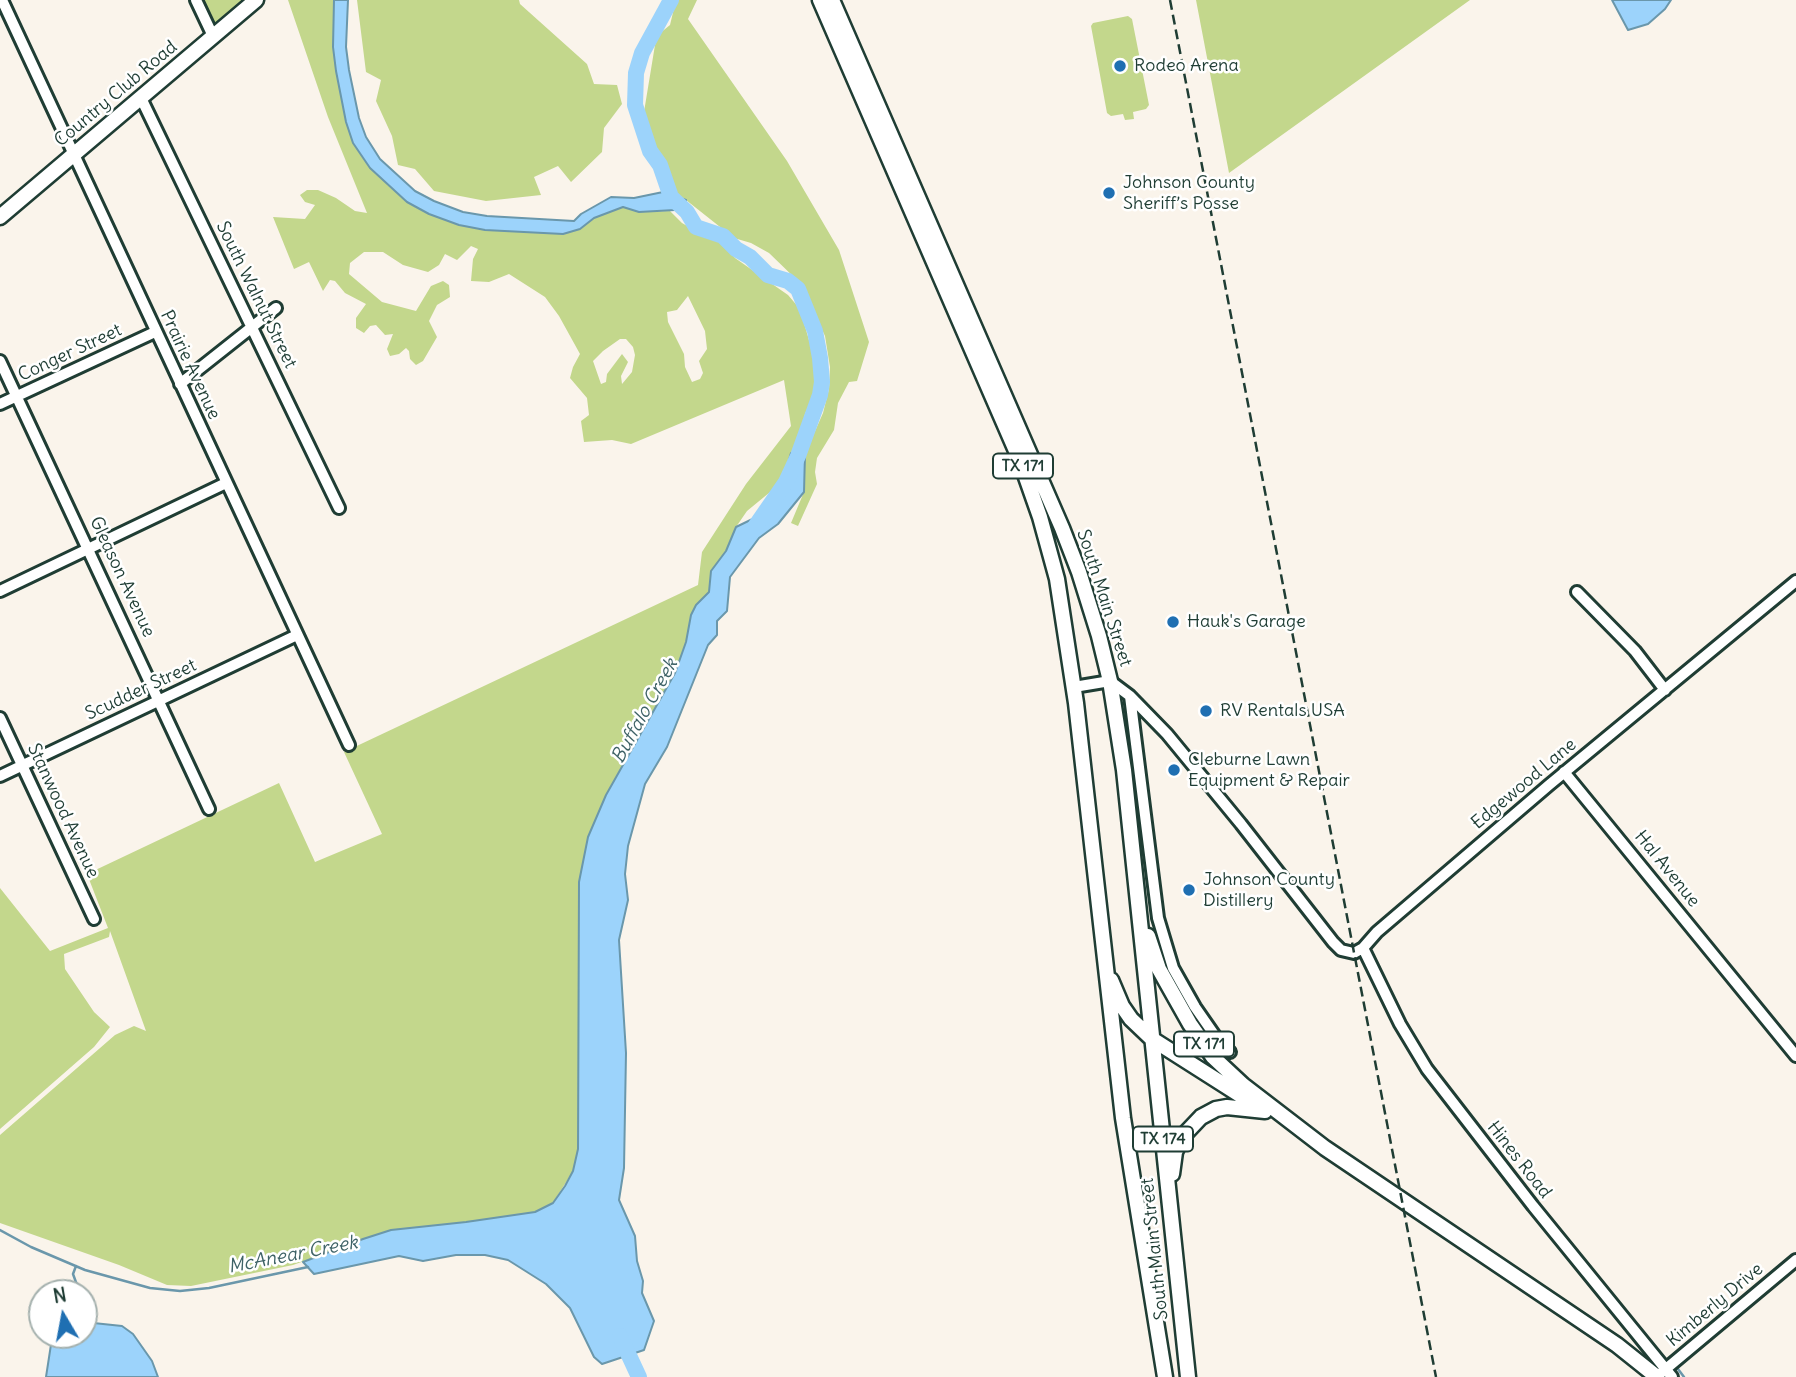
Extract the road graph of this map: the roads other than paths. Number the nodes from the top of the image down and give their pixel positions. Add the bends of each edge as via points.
1 (196, 0) edge
2 (256, 0) edge
3 (820, 0) edge
4 (832, 0) edge
5 (2, 3) edge
6 (213, 36) junction
7 (141, 98) junction
8 (73, 155) junction
9 (0, 217) edge
10 (276, 308) dead end
11 (968, 326) junction
12 (253, 327) junction
13 (155, 332) junction
14 (0, 361) edge
15 (180, 384) junction
16 (17, 397) junction
17 (0, 404) edge
18 (226, 483) junction
19 (339, 508) dead end
20 (90, 550) junction
21 (1796, 581) edge
22 (0, 591) edge
23 (1577, 592) dead end
24 (297, 635) junction
25 (1110, 681) junction
26 (1074, 687) junction
27 (1665, 690) junction
28 (1130, 696) junction
29 (160, 701) junction
30 (0, 718) edge
31 (349, 744) dead end
32 (22, 765) junction
33 (1564, 772) junction
34 (0, 776) edge
35 (209, 808) dead end
36 (1138, 901) junction
37 (94, 919) dead end
38 (1363, 948) junction
39 (1105, 966) junction
40 (1152, 1039) junction
41 (1230, 1052) dead end
42 (1796, 1056) edge
43 (1265, 1111) junction
44 (1325, 1148) junction
45 (1169, 1196) junction
46 (1796, 1260) edge
47 (1663, 1375) edge
48 (1165, 1377) edge
49 (1188, 1377) edge

1 - 6 street
2 - 6 main road, Country Club Road
3 - 11 main road, South Main Street / TX 171
4 - 11 main road, South Main Street / TX 171
5 - 8 street, Prairie Avenue
6 - 7 main road, Country Club Road
7 - 8 main road, Country Club Road
7 - 12 street, South Walnut Street
8 - 9 main road, Country Club Road
8 - 13 street, Prairie Avenue
10 - 12 street
11 - 25 main road, South Main Street / TX 171 via 1079,572
11 - 26 main road, South Main Street / TX 171 via 1037,507 1057,579
12 - 15 street
12 - 19 street, South Walnut Street
13 - 15 street, Prairie Avenue
13 - 16 street, Conger Street
14 - 16 street, Gleason Avenue
15 - 18 street, Prairie Avenue
16 - 17 street, Conger Street
16 - 20 street, Gleason Avenue
18 - 20 street
18 - 24 street, Prairie Avenue
20 - 22 street
20 - 29 street, Gleason Avenue
21 - 27 street, Edgewood Lane
23 - 27 street via 1635,651
24 - 29 street, Scudder Street
24 - 31 street, Prairie Avenue
25 - 26 street
25 - 28 street
25 - 36 main road, South Main Street / TX 171
26 - 39 main road, South Main Street / TX 171
27 - 33 street, Edgewood Lane
28 - 38 street via 1167,734 1332,942 1354,953
28 - 41 street via 1158,918 1173,968 1213,1034
29 - 32 street, Scudder Street
29 - 35 street, Gleason Avenue
30 - 32 street, Stanwood Avenue
32 - 34 street, Scudder Street
32 - 37 street, Stanwood Avenue
33 - 38 street, Edgewood Lane
33 - 42 street, Hal Avenue
36 - 40 main road, South Main Street / TX 174
36 - 44 main road, TX 171 via 1158,969 1213,1057
38 - 47 street, Hines Road via 1427,1069
39 - 40 main road, TX 171 via 1122,1006
39 - 48 main road, South Main Street / TX 174 via 1125,1130
40 - 43 main road, TX 171
40 - 45 main road, South Main Street / TX 174
43 - 44 main road, TX 171
43 - 45 main road via 1227,1107 1196,1122 1181,1137 1175,1152
44 - 47 main road, TX 171
45 - 49 main road, South Main Street / TX 174
46 - 47 street, Kimberly Drive

